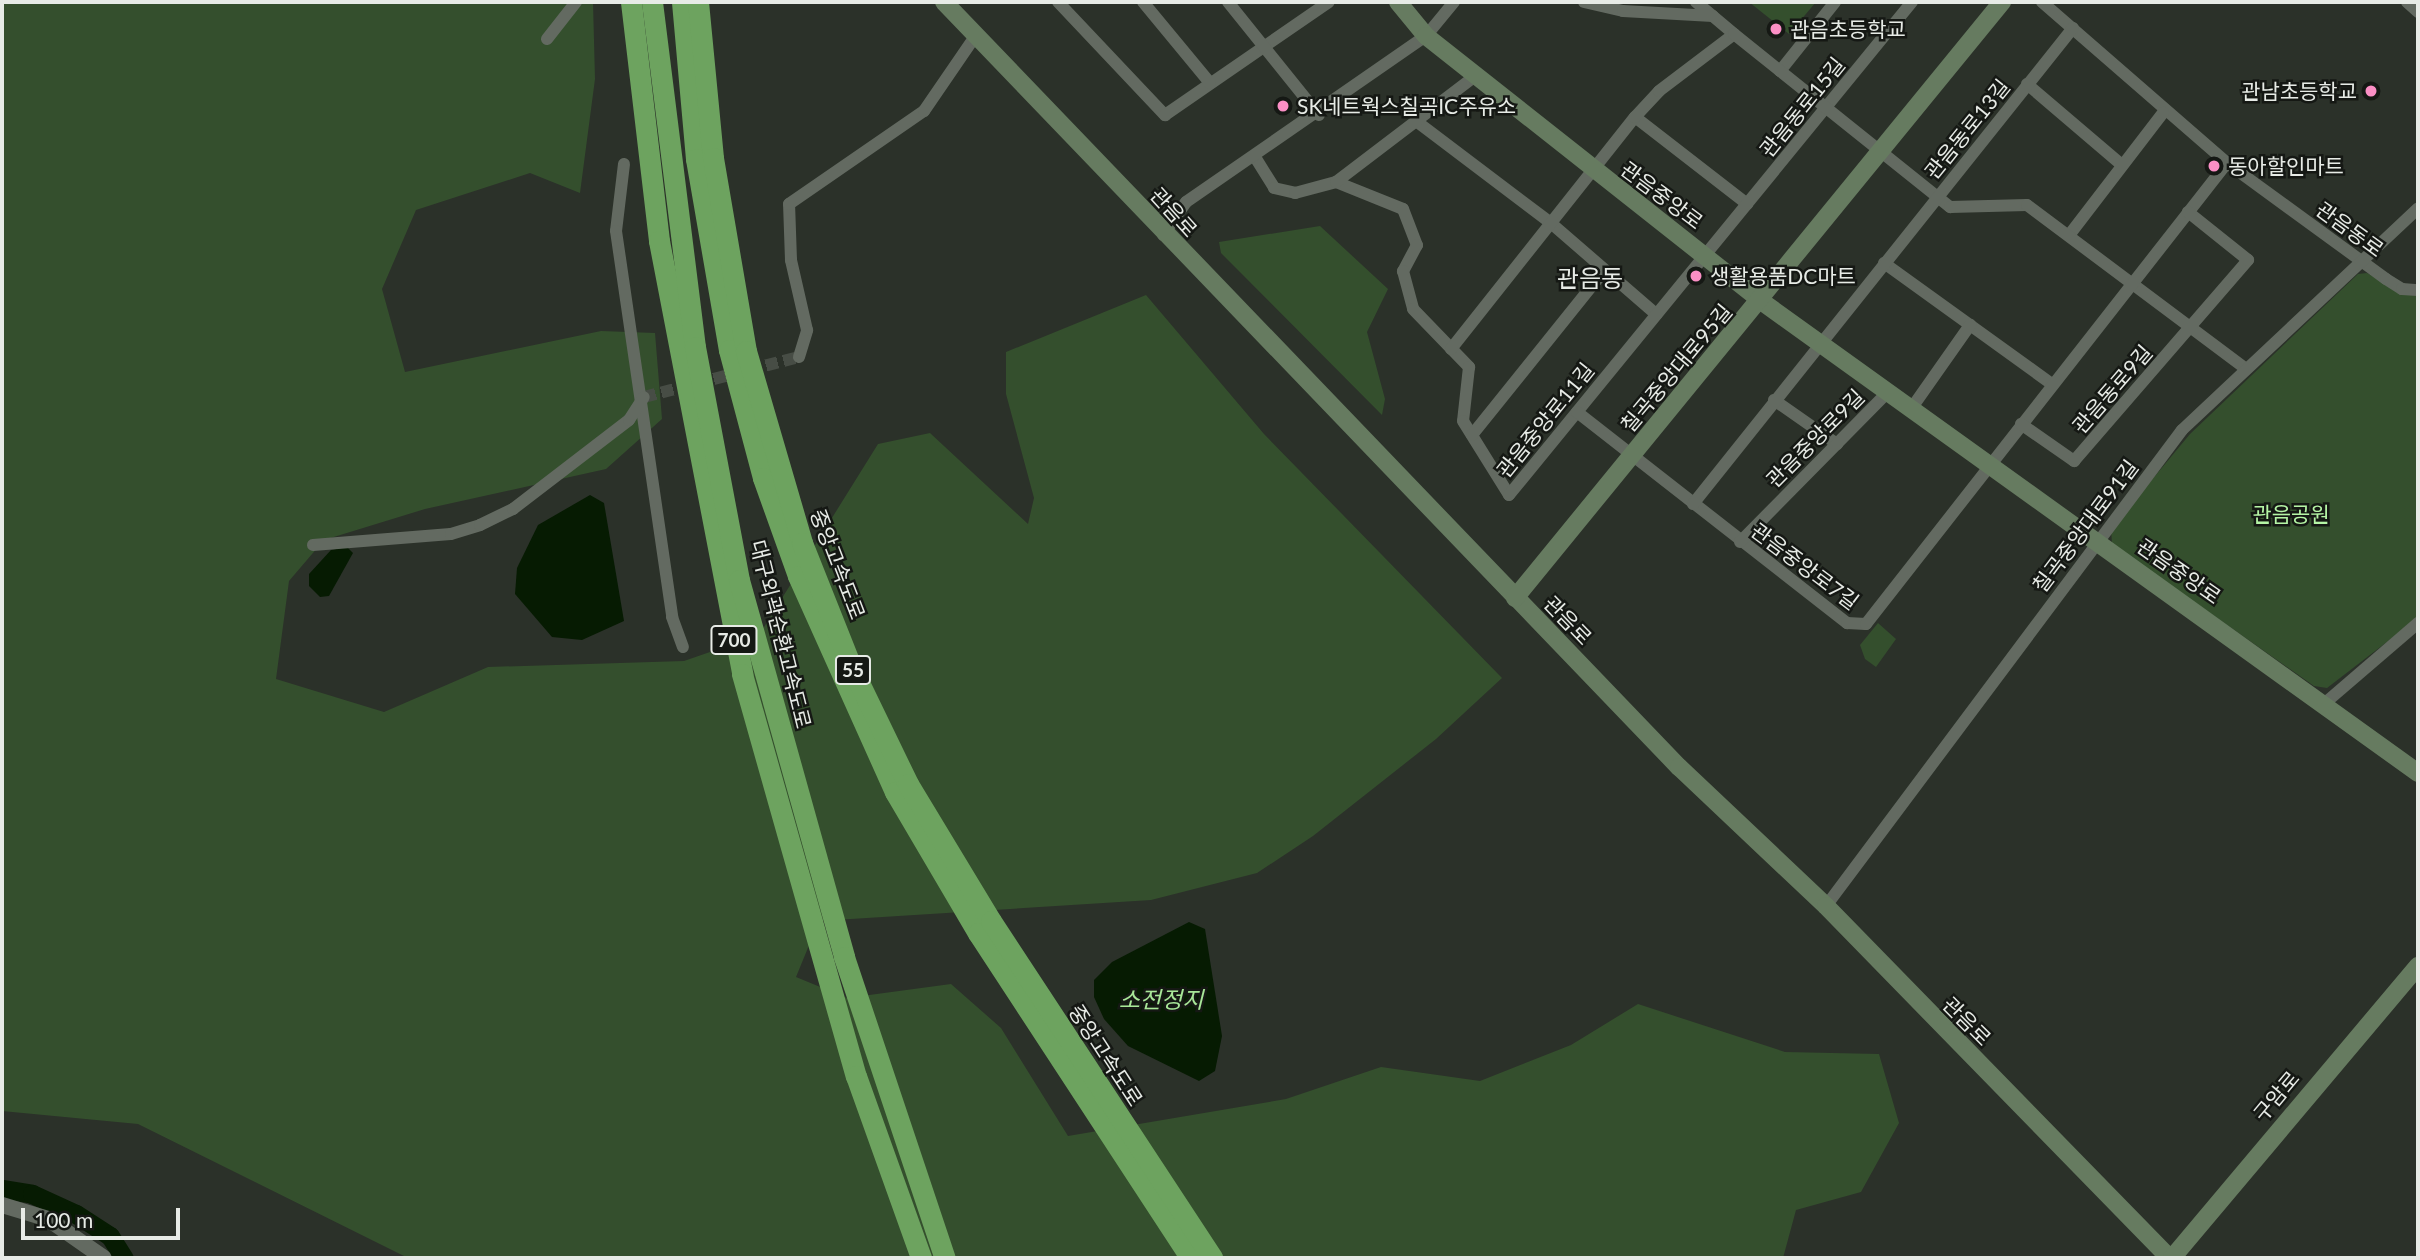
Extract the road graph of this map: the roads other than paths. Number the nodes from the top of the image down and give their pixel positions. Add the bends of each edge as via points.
1 (576, 2) edge
2 (631, 2) edge
3 (652, 2) edge
4 (682, 2) edge
5 (698, 2) edge
6 (944, 2) edge
7 (1058, 2) edge
8 (1143, 2) edge
9 (1228, 2) edge
10 (1329, 2) edge
11 (1398, 2) edge
12 (1454, 2) edge
13 (1584, 2) edge
14 (1696, 2) edge
15 (1835, 2) edge
16 (1912, 2) edge
17 (2002, 2) edge
18 (2042, 2) edge
19 (2407, 2) edge
20 (1314, 5) edge
21 (2418, 12) edge
22 (1713, 16) junction
23 (2073, 27) junction
24 (1734, 34) junction
25 (976, 35) junction
26 (1426, 36) junction
27 (547, 39) dead end
28 (1266, 45) junction
29 (1780, 71) junction
30 (1475, 76) junction
31 (1210, 83) junction
32 (2027, 84) junction
33 (1826, 109) junction
34 (2163, 113) junction
35 (1319, 115) junction
36 (1635, 117) junction
37 (1416, 121) junction
38 (1880, 151) junction
39 (1255, 157) junction
40 (2227, 163) junction
41 (624, 164) dead end
42 (2122, 165) junction
43 (1595, 173) junction
44 (1336, 182) junction
45 (1937, 197) junction
46 (1747, 204) junction
47 (2418, 208) edge
48 (2189, 212) junction
49 (1552, 224) junction
50 (2070, 234) junction
51 (1163, 235) junction
52 (1703, 254) junction
53 (2361, 261) junction
54 (1884, 263) junction
55 (1604, 271) junction
56 (2134, 281) junction
57 (2418, 290) edge
58 (1760, 301) junction
59 (1656, 314) junction
60 (1970, 325) junction
61 (2193, 326) junction
62 (1819, 343) junction
63 (1451, 349) junction
64 (799, 357) dead end
65 (2245, 368) junction
66 (2052, 384) junction
67 (1888, 392) junction
68 (644, 397) junction
69 (1774, 400) junction
70 (1911, 408) junction
71 (1577, 412) junction
72 (2021, 424) junction
73 (1472, 435) junction
74 (1837, 444) junction
75 (1633, 455) junction
76 (1989, 465) junction
77 (1693, 504) junction
78 (2096, 541) junction
79 (1740, 542) junction
80 (313, 545) dead end
81 (1515, 598) junction
82 (2418, 623) edge
83 (683, 647) dead end
84 (2325, 704) junction
85 (2418, 773) edge
86 (1826, 906) junction
87 (2418, 966) edge
88 (1136, 1176) junction
89 (893, 1186) junction
90 (2, 1205) edge
91 (100, 1255) edge
92 (81, 1258) edge
93 (913, 1258) edge
94 (921, 1258) edge
95 (948, 1258) edge
96 (1177, 1258) edge
97 (1191, 1258) edge
98 (1212, 1258) edge
99 (2171, 1258) edge

1 - 27 street
2 - 89 highway, 대구외곽순환고속도로 / 700 via 659,241 719,570 798,883
3 - 95 highway, 대구외곽순환고속도로 / 700 via 695,347 739,580 844,957
4 - 88 highway, 중앙고속도로 / 55 via 696,159 729,350 763,478 798,576 895,792 978,933
5 - 98 highway, 중앙고속도로 / 55 via 713,158 746,351 802,543 851,666 908,783 984,909
6 - 25 main road, 관음로
7 - 31 street via 1165,115
8 - 31 street
9 - 28 street
10 - 20 street
11 - 26 main road, 관음중앙로
12 - 26 street
13 - 22 street via 1623,11
14 - 22 street
15 - 29 street
16 - 33 street, 관음동로15길
17 - 38 main road, 칠곡중앙대로95길
18 - 23 street, 관음동로
19 - 21 street
20 - 28 street
22 - 24 street
23 - 32 street, 관음동로13길
23 - 34 street, 관음동로
24 - 29 street
24 - 36 street via 1659,91
25 - 51 main road, 관음로
25 - 64 street via 924,111 789,204 791,260 807,330
26 - 30 main road, 관음중앙로
26 - 35 street
28 - 31 street
28 - 35 street
29 - 33 street
30 - 37 street
30 - 43 main road, 관음중앙로
32 - 42 street, 관음동로13길
32 - 45 street, 관음동로13길
33 - 38 street
33 - 46 street, 관음동로15길
34 - 40 street, 관음동로
34 - 42 street
35 - 39 street
36 - 43 street
36 - 46 street
37 - 44 street
37 - 49 street
38 - 45 street
38 - 58 main road, 칠곡중앙대로95길
39 - 44 street via 1274,188 1295,192
39 - 51 street via 1186,202
40 - 48 street
40 - 53 street, 관음동로
41 - 68 street via 616,231
42 - 50 street
43 - 49 street
43 - 52 main road, 관음중앙로
44 - 63 street, 관음중앙로11길 via 1403,209 1417,245 1404,271 1413,309
45 - 50 street, 관음동로13길 via 1950,207 2027,205
45 - 54 street, 관음동로13길
46 - 52 street, 관음동로15길
47 - 53 street, 칠곡중앙대로91길
48 - 56 street
48 - 61 street, 관음동로9길 via 2248,260
49 - 55 street
49 - 63 street
50 - 56 street
51 - 81 main road, 관음로
52 - 58 main road, 관음중앙로
52 - 59 street, 관음중앙로11길
53 - 57 street, 관음동로 via 2402,289
53 - 65 street, 칠곡중앙대로91길
54 - 60 street
54 - 62 street, 관음동로13길
55 - 59 street
55 - 73 street
56 - 61 street
56 - 66 street
58 - 62 main road, 관음중앙로
58 - 75 main road, 칠곡중앙대로95길
59 - 71 street, 관음중앙로11길
60 - 66 street
60 - 70 street
61 - 65 street
61 - 72 street, 관음동로9길 via 2074,461
62 - 67 main road, 관음중앙로
62 - 69 street, 관음동로13길
63 - 73 street, 관음중앙로11길 via 1469,367 1462,402 1463,421
65 - 78 street, 칠곡중앙대로91길 via 2182,430
66 - 72 street
67 - 70 main road, 관음중앙로
67 - 74 street, 관음중앙로9길
68 - 80 street via 629,420 513,509 480,525 451,534
68 - 83 street via 670,605
69 - 74 street
69 - 77 street
70 - 76 main road, 관음중앙로
71 - 73 street, 관음중앙로11길 via 1509,495
71 - 75 street, 관음중앙로7길
72 - 76 street
74 - 79 street, 관음중앙로9길
75 - 77 street, 관음중앙로7길
75 - 81 main road, 칠곡중앙대로95길
76 - 78 main road, 관음중앙로
76 - 79 street, 관음중앙로7길 via 1866,624 1847,623
77 - 79 street, 관음중앙로7길
78 - 84 main road, 관음중앙로
78 - 86 street, 칠곡중앙대로91길
81 - 86 main road, 관음로 via 1679,767
82 - 84 street
84 - 85 main road, 관음중앙로
86 - 99 main road, 관음로
87 - 99 main road, 구암로
88 - 96 highway
88 - 97 highway, 중앙고속도로 / 55
89 - 93 highway
89 - 94 highway, 대구외곽순환고속도로 / 700
90 - 91 street via 48,1219
91 - 92 street

